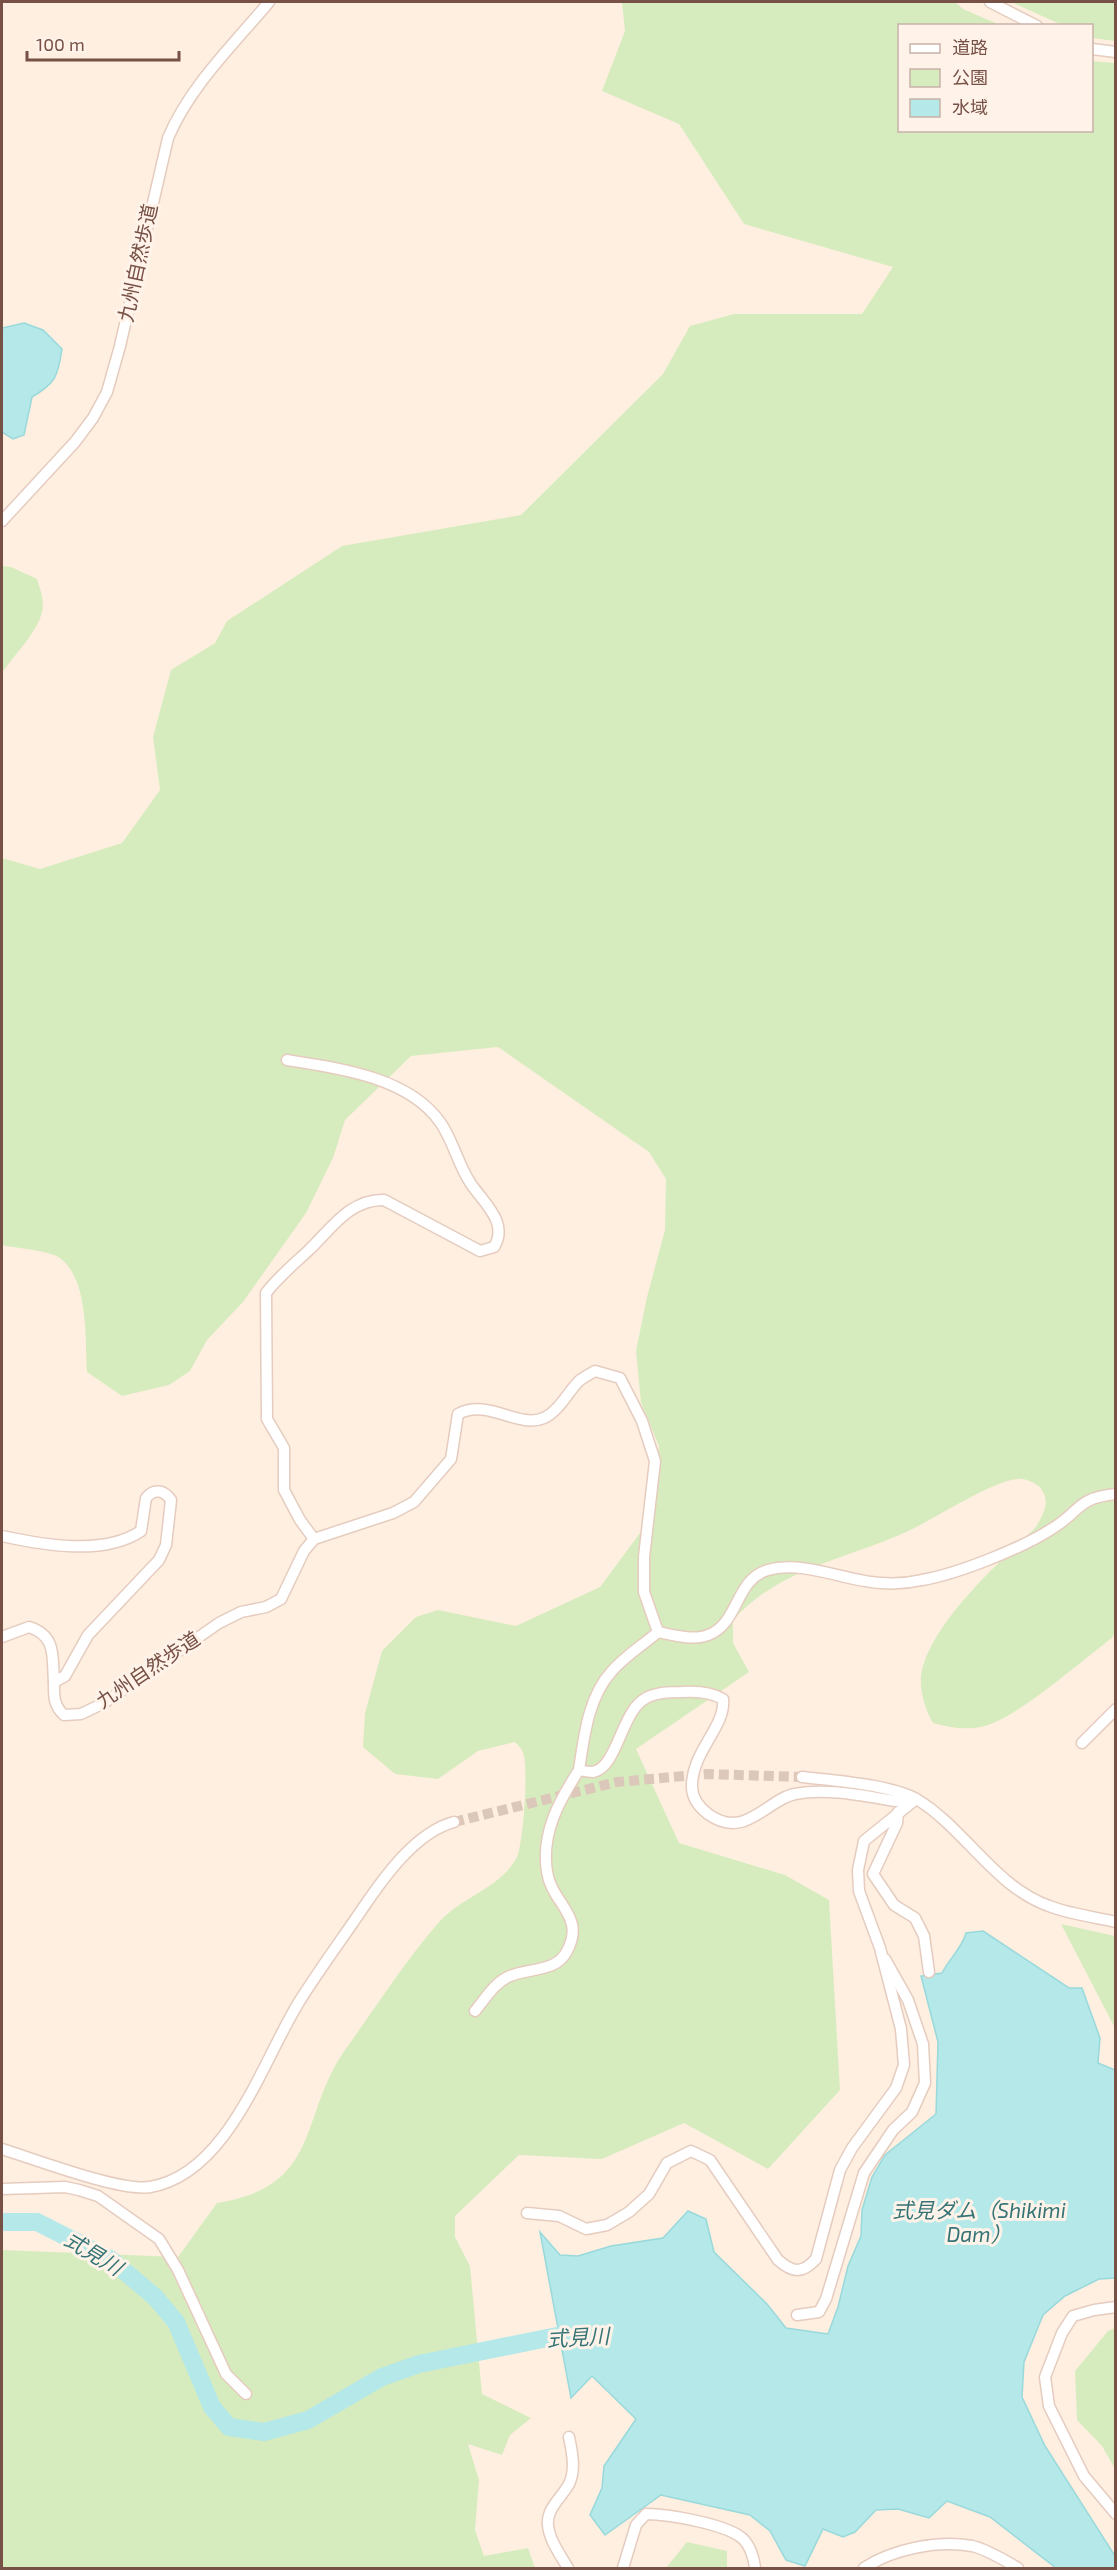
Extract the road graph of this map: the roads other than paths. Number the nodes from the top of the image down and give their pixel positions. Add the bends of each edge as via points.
1 (269, 2) edge
2 (990, 2) edge
3 (1033, 24) edge
4 (1093, 49) edge
5 (1116, 52) edge
6 (2, 521) edge
7 (287, 1060) dead end
8 (1116, 1494) edge
9 (2, 1536) edge
10 (314, 1539) junction
11 (658, 1632) junction
12 (2, 1637) edge
13 (54, 1682) junction
14 (1116, 1709) edge
15 (1082, 1743) dead end
16 (579, 1770) junction
17 (802, 1777) tunnel mouth
18 (912, 1801) junction
19 (898, 1812) junction
20 (454, 1822) tunnel mouth
21 (1116, 1922) edge
22 (882, 1955) junction
23 (929, 1972) dead end
24 (476, 2011) dead end
25 (2, 2149) edge
26 (2, 2189) edge
27 (527, 2212) dead end
28 (1116, 2307) edge
29 (797, 2315) dead end
30 (246, 2394) dead end
31 (569, 2437) dead end
32 (1116, 2514) edge
33 (568, 2568) edge
34 (623, 2568) edge
35 (755, 2568) edge
36 (864, 2568) edge
37 (1018, 2568) edge

1 - 6 street, 九州自然歩道 via 199,85 180,111 168,138 107,392 75,442
2 - 3 street
4 - 5 street
7 - 10 street via 377,1080 427,1106 442,1124 470,1182 500,1229 494,1247 480,1251 384,1200 371,1200 328,1227 266,1293 267,1419 284,1449 284,1490
8 - 11 street via 1078,1505 1055,1527 1024,1543 922,1580 881,1583 785,1567 766,1571 748,1580 731,1613 708,1636
9 - 13 street via 91,1546 125,1540 141,1531 149,1494 160,1491 171,1500 167,1539 159,1560 88,1635 65,1676
10 - 11 street via 414,1502 451,1459 458,1414 468,1409 486,1409 532,1421 545,1417 580,1380 595,1371 608,1374 620,1378 627,1390 655,1461 644,1592
10 - 13 street, 九州自然歩道 via 281,1599 219,1623 104,1703 81,1714 64,1715 54,1702
11 - 16 street via 612,1671 599,1690 585,1731
12 - 13 street, 九州自然歩道 via 29,1627 47,1637
14 - 15 street
16 - 18 street via 594,1772 603,1766 625,1722 645,1698 691,1691 723,1699 721,1719 703,1745 692,1788 696,1802 713,1817 745,1820 793,1794 844,1793
16 - 24 street via 551,1820 546,1848 547,1874 557,1898 571,1916 573,1934 567,1953 547,1967 509,1976
17 - 18 street via 866,1785
18 - 19 street
18 - 21 street via 950,1824 1025,1894 1048,1906
19 - 22 street via 864,1841 858,1870 859,1891
19 - 23 street via 897,1823 873,1874 894,1905 915,1918 924,1936
20 - 25 street via 400,1858 377,1886 300,2001 235,2123 189,2170 152,2187 128,2187
22 - 27 street via 901,2029 904,2065 896,2088 840,2170 816,2259 807,2268 789,2270 778,2260 710,2160 691,2151 668,2163 649,2194 607,2225 586,2229 559,2216
22 - 29 street via 908,2000 923,2044 925,2083 912,2112 893,2130 864,2173 819,2312
26 - 30 street via 65,2187 98,2196 159,2239 178,2270 226,2374
28 - 32 street via 1074,2316 1062,2333 1045,2377 1049,2406 1084,2476
31 - 33 street via 573,2460 570,2482 550,2511 547,2523
34 - 35 street via 636,2525 646,2514 678,2516 741,2538 750,2549
36 - 37 street via 899,2552 973,2546

